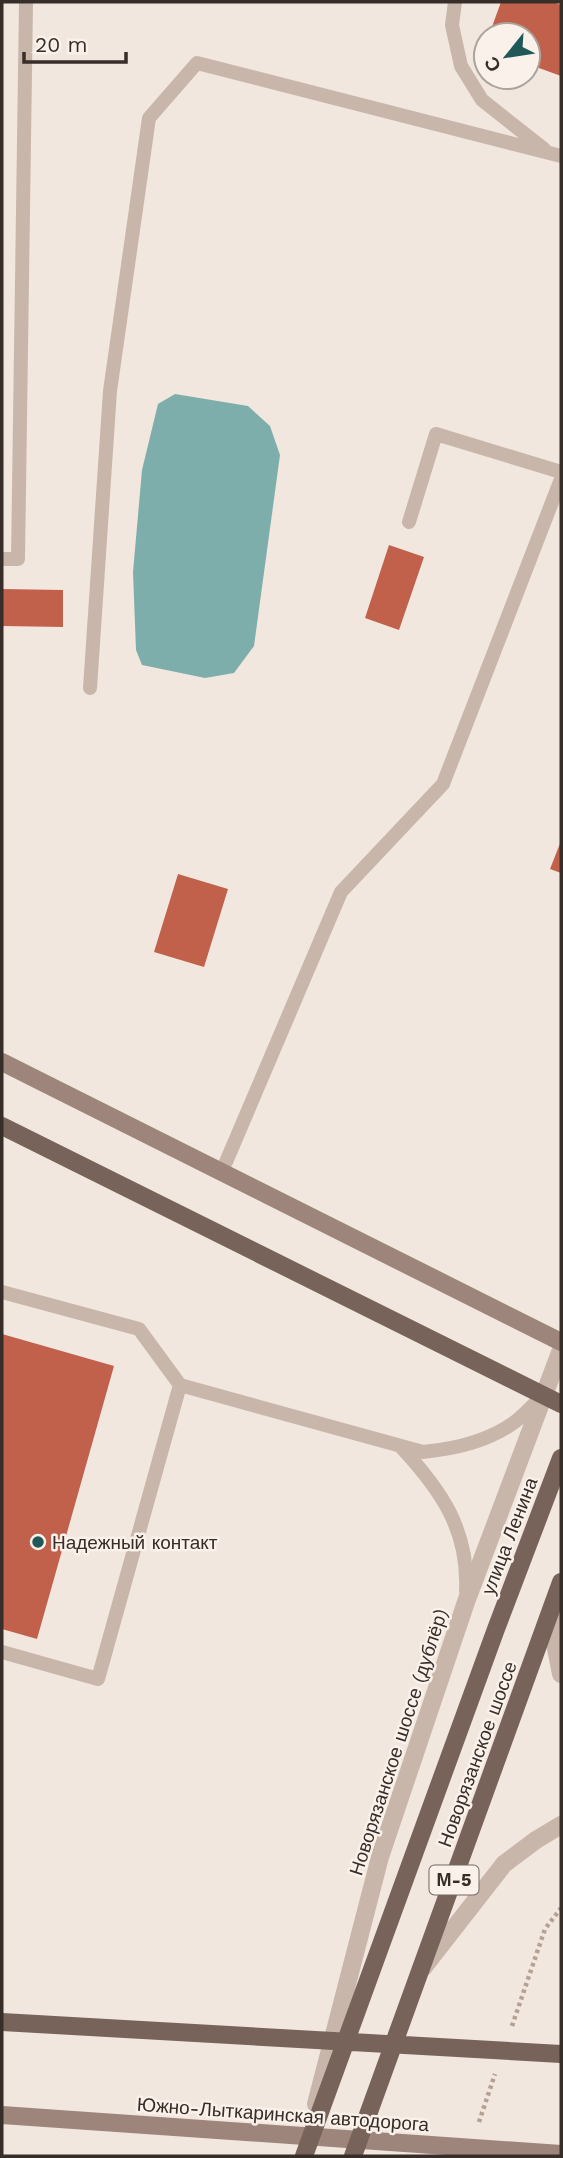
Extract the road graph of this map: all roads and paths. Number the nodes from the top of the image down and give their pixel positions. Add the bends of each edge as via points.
1 (26, 2) edge
2 (455, 2) edge
3 (554, 154) edge
4 (561, 472) edge
5 (561, 479) edge
6 (409, 522) dead end
7 (2, 559) edge
8 (90, 688) dead end
9 (2, 1062) edge
10 (2, 1126) edge
11 (226, 1162) dead end
12 (2, 1292) edge
13 (561, 1342) edge
14 (561, 1350) edge
15 (180, 1385) junction
16 (545, 1393) junction
17 (561, 1404) edge
18 (401, 1447) junction
19 (561, 1458) edge
20 (561, 1582) edge
21 (466, 1602) junction
22 (554, 1603) junction
23 (496, 1629) joint
24 (2, 1652) edge
25 (561, 1674) edge
26 (561, 1825) edge
27 (421, 1971) junction
28 (2, 2022) edge
29 (561, 2054) edge
30 (2, 2115) edge
31 (561, 2154) edge
32 (303, 2156) edge
33 (354, 2156) edge

1 - 7 lane via 18,559
2 - 3 lane via 452,24 461,66 482,100
3 - 8 lane via 197,63 149,118 110,391
4 - 6 lane via 436,434
5 - 11 lane via 443,785 341,892
9 - 13 main road
10 - 17 main road
12 - 15 lane via 139,1329
14 - 16 street, Новорязанское шоссе (дублёр)
15 - 18 lane
15 - 24 lane via 98,1679
16 - 18 lane via 515,1422 487,1437 456,1448 423,1452
16 - 21 street, Новорязанское шоссе (дублёр)
18 - 21 lane via 451,1512 463,1543
19 - 23 main road, улица Ленина / М-5
20 - 22 main road, М-5
21 - 32 street, Новорязанское шоссе (дублёр) via 380,1857
22 - 25 street
22 - 27 main road, Новорязанское шоссе / М-5
23 - 32 main road, Новорязанское шоссе / М-5
26 - 27 street via 504,1864
27 - 33 main road, Новорязанское шоссе / М-5
28 - 29 main road
30 - 31 main road, Южно-Лыткаринская автодорога

